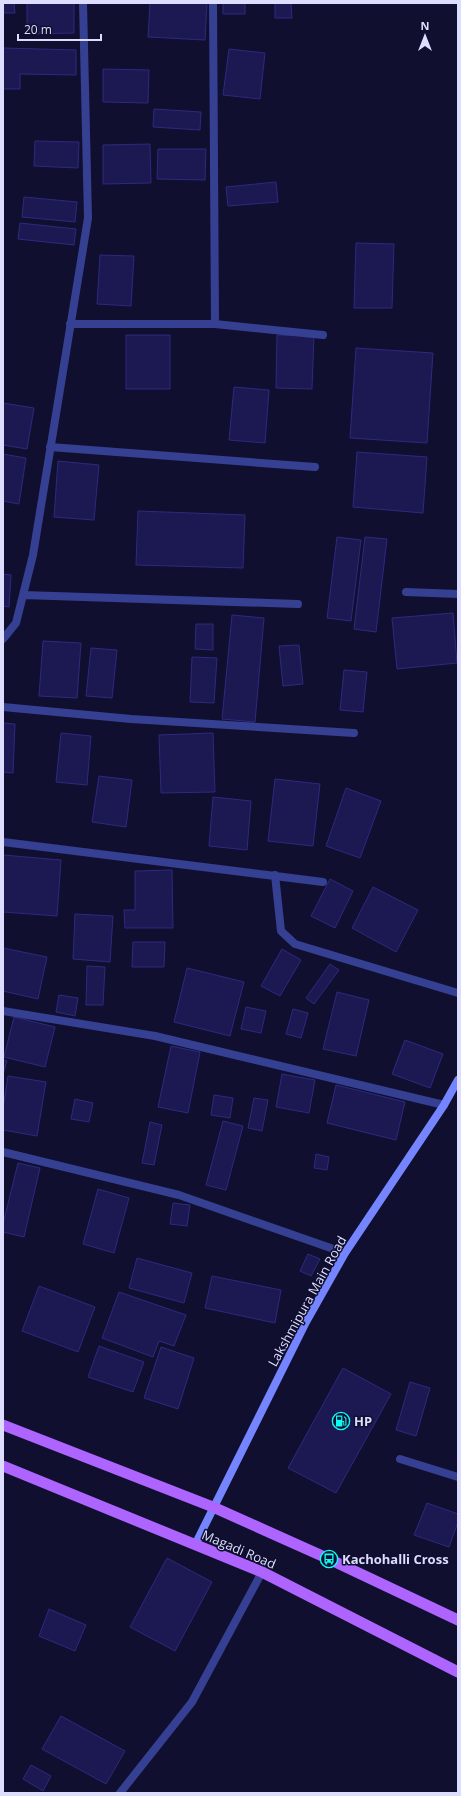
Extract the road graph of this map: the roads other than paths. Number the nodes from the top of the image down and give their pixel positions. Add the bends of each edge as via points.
1 (84, 3) edge
2 (213, 3) edge
3 (70, 324) junction
4 (215, 324) junction
5 (323, 335) dead end
6 (50, 447) junction
7 (315, 467) dead end
8 (406, 592) dead end
9 (458, 594) edge
10 (23, 595) junction
11 (298, 604) dead end
12 (3, 639) edge
13 (3, 707) edge
14 (354, 732) dead end
15 (3, 842) edge
16 (274, 875) junction
17 (323, 882) dead end
18 (458, 993) edge
19 (3, 1011) edge
20 (458, 1080) edge
21 (444, 1105) junction
22 (3, 1152) edge
23 (345, 1253) junction
24 (3, 1425) edge
25 (400, 1459) dead end
26 (3, 1466) edge
27 (458, 1477) edge
28 (213, 1507) junction
29 (195, 1545) junction
30 (262, 1572) junction
31 (458, 1620) edge
32 (458, 1672) edge
33 (120, 1793) edge

1 - 3 street via 88,218
2 - 4 street
3 - 4 street
3 - 6 street
4 - 5 street
6 - 7 street
6 - 10 street via 33,555
8 - 9 street
10 - 11 street
10 - 12 street via 16,623
13 - 14 street via 131,719
15 - 16 street
16 - 17 street
16 - 18 street via 281,931 295,944
19 - 21 street via 155,1036
20 - 21 main road, Lakshmipura Main Road
21 - 23 main road, Lakshmipura Main Road
22 - 23 street via 179,1194
23 - 28 main road, Lakshmipura Main Road via 306,1322
24 - 28 main road, Magadi Road
25 - 27 street
26 - 29 main road, Magadi Road
28 - 29 main road, Lakshmipura Main Road
28 - 31 main road, Magadi Road
29 - 30 main road, Magadi Road
30 - 32 main road, Magadi Road
30 - 33 street via 192,1702

